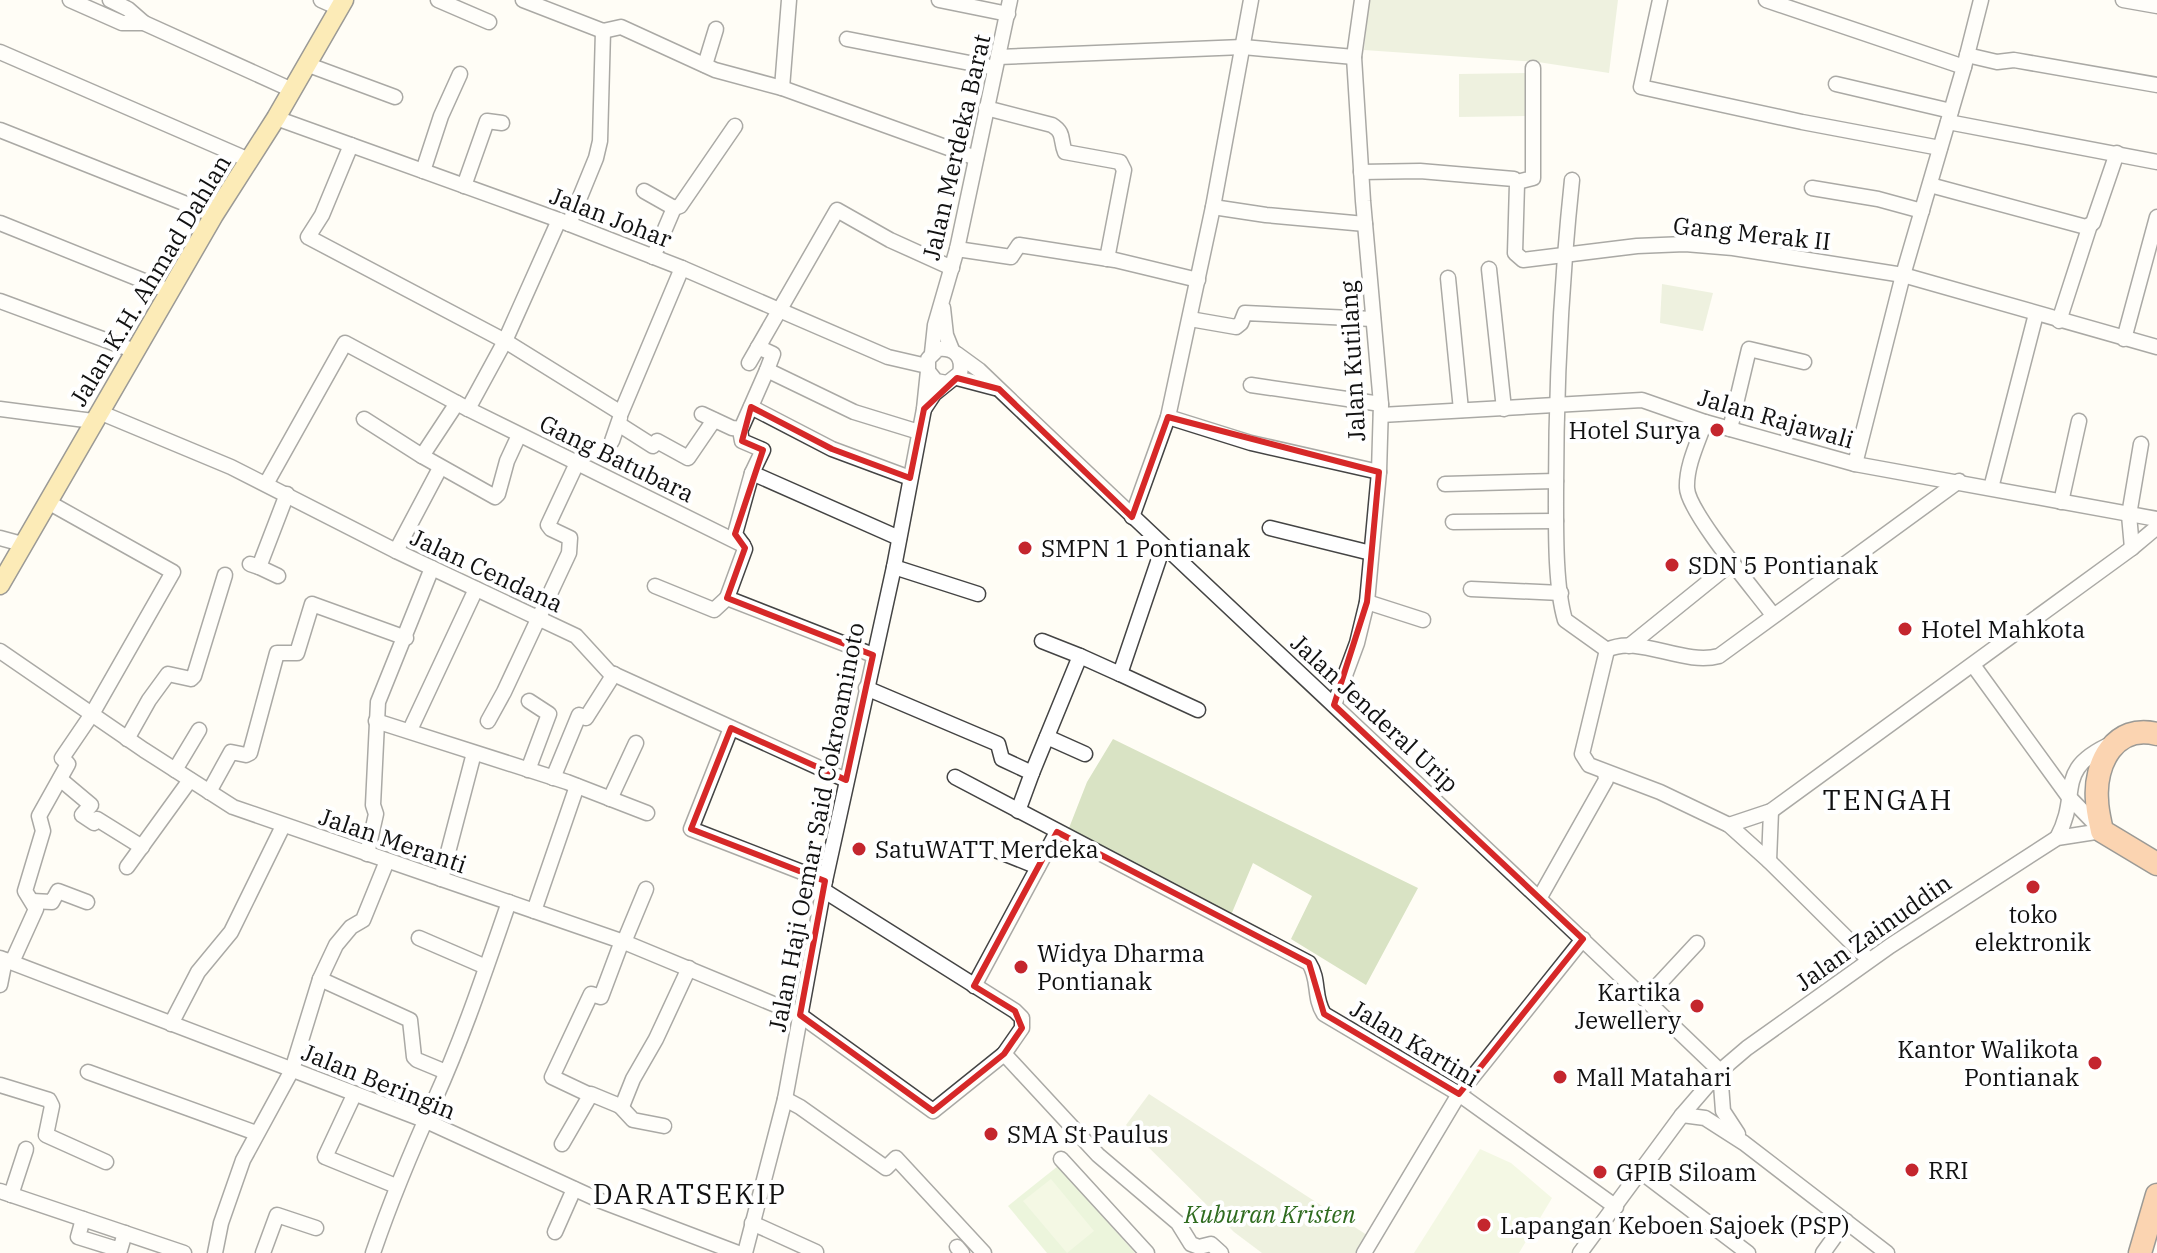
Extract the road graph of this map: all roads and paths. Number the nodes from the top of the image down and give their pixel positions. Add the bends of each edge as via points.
1 (70, 0) edge
2 (110, 0) edge
3 (321, 0) edge
4 (438, 0) edge
5 (523, 0) edge
6 (789, 0) edge
7 (939, 0) edge
8 (1251, 0) edge
9 (1362, 0) edge
10 (1660, 0) edge
11 (1766, 0) edge
12 (1981, 0) edge
13 (2132, 1) edge
14 (341, 4) edge
15 (2157, 6) edge
16 (1004, 8) edge
17 (489, 22) dead end
18 (144, 23) junction
19 (716, 29) dead end
20 (603, 31) junction
21 (847, 39) dead end
22 (1243, 47) junction
23 (0, 52) edge
24 (1354, 57) junction
25 (1966, 61) junction
26 (996, 62) junction
27 (306, 64) junction
28 (705, 65) junction
29 (1533, 68) dead end
30 (460, 74) dead end
31 (1836, 84) dead end
32 (2157, 85) edge
33 (782, 88) junction
34 (292, 90) junction
35 (395, 97) dead end
36 (986, 108) junction
37 (1949, 117) junction
38 (276, 118) junction
39 (502, 123) dead end
40 (735, 126) dead end
41 (0, 130) edge
42 (351, 145) junction
43 (1940, 148) junction
44 (2117, 153) junction
45 (976, 158) junction
46 (249, 160) junction
47 (2157, 162) edge
48 (423, 171) junction
49 (1361, 172) junction
50 (1572, 180) dead end
51 (1517, 182) junction
52 (1930, 185) junction
53 (464, 186) junction
54 (1812, 188) dead end
55 (644, 191) dead end
56 (1213, 207) junction
57 (674, 208) junction
58 (1922, 211) junction
59 (214, 215) junction
60 (2157, 217) edge
61 (564, 222) junction
62 (0, 223) edge
63 (1365, 224) junction
64 (2090, 225) junction
65 (957, 249) junction
66 (1564, 255) junction
67 (653, 257) junction
68 (1107, 259) junction
69 (682, 268) junction
70 (952, 268) junction
71 (1489, 269) dead end
72 (1903, 275) junction
73 (1448, 278) dead end
74 (1198, 280) junction
75 (169, 291) junction
76 (0, 301) edge
77 (942, 304) junction
78 (780, 310) junction
79 (2036, 314) junction
80 (1190, 319) junction
81 (1373, 319) junction
82 (2059, 321) junction
83 (2124, 339) junction
84 (505, 341) junction
85 (758, 347) junction
86 (2157, 347) edge
87 (135, 351) junction
88 (955, 352) junction
89 (1804, 362) dead end
90 (749, 363) dead end
91 (929, 363) junction
92 (767, 370) junction
93 (952, 380) junction
94 (1251, 385) dead end
95 (999, 389) junction
96 (1556, 404) junction
97 (463, 406) junction
98 (751, 407) junction
99 (0, 409) edge
100 (924, 409) junction
101 (1381, 409) junction
102 (1504, 409) junction
103 (1461, 410) junction
104 (96, 416) junction
105 (1168, 417) junction
106 (364, 419) dead end
107 (620, 419) junction
108 (2079, 421) dead end
109 (1705, 422) junction
110 (1730, 429) junction
111 (740, 430) junction
112 (919, 432) junction
113 (519, 435) junction
114 (612, 441) dead end
115 (2141, 444) dead end
116 (422, 456) junction
117 (577, 463) junction
118 (1855, 464) junction
119 (440, 468) junction
120 (1379, 472) junction
121 (752, 473) junction
122 (910, 478) junction
123 (1556, 481) junction
124 (1959, 481) junction
125 (266, 484) junction
126 (1445, 484) dead end
127 (1991, 488) junction
128 (287, 494) junction
129 (2063, 495) junction
130 (48, 502) junction
131 (2129, 515) junction
132 (1132, 517) junction
133 (2157, 519) edge
134 (1556, 521) junction
135 (1453, 522) dead end
136 (2157, 527) edge
137 (1270, 528) dead end
138 (2157, 533) edge
139 (0, 538) edge
140 (899, 538) junction
141 (22, 544) junction
142 (2137, 544) junction
143 (743, 545) junction
144 (1163, 547) junction
145 (396, 551) junction
146 (1371, 553) junction
147 (1733, 562) junction
148 (894, 567) junction
149 (432, 568) junction
150 (225, 575) dead end
151 (278, 576) dead end
152 (0, 585) edge
153 (655, 586) dead end
154 (476, 589) junction
155 (1471, 589) dead end
156 (1561, 593) junction
157 (978, 594) dead end
158 (727, 598) junction
159 (1367, 602) junction
160 (1773, 615) junction
161 (538, 618) junction
162 (1423, 620) dead end
163 (406, 638) junction
164 (1042, 641) dead end
165 (1629, 646) junction
166 (1607, 650) junction
167 (0, 651) edge
168 (873, 655) junction
169 (1080, 656) junction
170 (1973, 665) junction
171 (614, 674) junction
172 (1120, 674) junction
173 (866, 688) junction
174 (535, 701) dead end
175 (1334, 705) junction
176 (1198, 710) dead end
177 (92, 714) junction
178 (376, 721) junction
179 (488, 721) dead end
180 (731, 728) junction
181 (199, 730) dead end
182 (410, 730) junction
183 (2157, 734) edge
184 (1047, 737) junction
185 (127, 739) junction
186 (2116, 741) junction
187 (636, 743) dead end
188 (474, 753) junction
189 (1085, 754) dead end
190 (2044, 763) junction
191 (2079, 763) junction
192 (175, 770) junction
193 (528, 770) junction
194 (1605, 772) junction
195 (1032, 773) junction
196 (955, 777) dead end
197 (553, 778) junction
198 (60, 779) junction
199 (190, 780) junction
200 (846, 780) junction
201 (577, 786) junction
202 (209, 792) junction
203 (2068, 796) junction
204 (610, 799) junction
205 (1018, 811) junction
206 (1771, 811) junction
207 (647, 813) dead end
208 (1729, 825) junction
209 (283, 826) junction
210 (2102, 831) junction
211 (1057, 832) junction
212 (2057, 838) junction
213 (142, 847) junction
214 (993, 849) dead end
215 (367, 854) junction
216 (387, 861) junction
217 (1769, 861) junction
218 (2157, 864) edge
219 (127, 867) dead end
220 (1038, 867) junction
221 (441, 879) junction
222 (824, 886) junction
223 (646, 889) dead end
224 (1540, 897) junction
225 (32, 901) junction
226 (87, 902) dead end
227 (509, 902) junction
228 (534, 911) junction
229 (419, 938) dead end
230 (1583, 939) junction
231 (623, 942) junction
232 (1697, 943) dead end
233 (6, 960) edge
234 (1869, 960) junction
235 (486, 967) junction
236 (689, 968) junction
237 (320, 979) junction
238 (0, 985) edge
239 (974, 986) junction
240 (1645, 999) junction
241 (800, 1015) junction
242 (171, 1024) junction
243 (1004, 1054) junction
244 (292, 1070) junction
245 (1720, 1071) junction
246 (88, 1072) dead end
247 (446, 1072) junction
248 (0, 1085) edge
249 (1459, 1094) junction
250 (354, 1095) junction
251 (590, 1095) junction
252 (785, 1099) junction
253 (620, 1106) junction
254 (1682, 1115) junction
255 (424, 1120) junction
256 (664, 1126) dead end
257 (256, 1133) junction
258 (1744, 1143) junction
259 (562, 1144) dead end
260 (26, 1149) dead end
261 (1061, 1159) dead end
262 (106, 1162) dead end
263 (1641, 1172) junction
264 (396, 1186) junction
265 (574, 1189) junction
266 (6, 1193) edge
267 (2157, 1195) edge
268 (1616, 1207) junction
269 (83, 1219) junction
270 (1846, 1221) junction
271 (752, 1223) junction
272 (316, 1228) dead end
273 (555, 1232) dead end
274 (125, 1233) junction
275 (120, 1251) edge
276 (816, 1252) edge
277 (184, 1253) edge
278 (215, 1253) edge
279 (263, 1253) edge
280 (373, 1253) edge
281 (738, 1253) edge
282 (745, 1253) edge
283 (984, 1253) edge
284 (1147, 1253) edge
285 (1221, 1253) edge
286 (1364, 1253) edge
287 (1580, 1253) edge
288 (1748, 1253) edge
289 (1823, 1253) edge
290 (1887, 1253) edge
291 (2140, 1253) edge

1 - 18 street via 122,23
2 - 18 street
3 - 14 street
4 - 17 street
5 - 20 street
6 - 33 street
7 - 16 street
8 - 22 street
9 - 24 street, Jalan Kutilang
10 - 43 street via 1641,87
11 - 25 street
12 - 25 street
13 - 15 street
14 - 27 main road, Jalan K.H. Ahmad Dahlan
16 - 26 street, Jalan Merdeka Barat
18 - 34 street
19 - 28 street
20 - 28 street via 621,27
20 - 61 street via 600,141
21 - 26 street
22 - 24 street
22 - 26 street
22 - 56 street
23 - 46 street
24 - 49 street, Jalan Kutilang
25 - 32 street via 2014,60
25 - 37 street
26 - 36 street, Jalan Merdeka Barat
27 - 34 main road, Jalan K.H. Ahmad Dahlan
27 - 35 street
28 - 33 street
29 - 51 street via 1533,178
30 - 48 street
31 - 37 street
33 - 45 street
34 - 38 main road, Jalan K.H. Ahmad Dahlan
36 - 45 street, Jalan Merdeka Barat
36 - 68 street via 1052,125 1060,130 1065,152 1120,162 1124,170
37 - 43 street
37 - 44 street
38 - 42 street, Jalan Johar
38 - 46 main road, Jalan K.H. Ahmad Dahlan
39 - 53 street via 487,121
40 - 57 street
41 - 59 street
42 - 48 street, Jalan Johar
42 - 84 street via 308,237
43 - 52 street
44 - 47 street
44 - 64 street
45 - 65 street, Jalan Merdeka Barat
46 - 59 main road, Jalan K.H. Ahmad Dahlan
48 - 53 street, Jalan Johar
49 - 51 street via 1461,174
49 - 63 street, Jalan Kutilang
50 - 66 street
51 - 66 street, Gang Merak II via 1516,255 1523,260
52 - 58 street
52 - 64 street
53 - 61 street, Jalan Johar
54 - 58 street
55 - 57 street
56 - 63 street
56 - 74 street
57 - 67 street
58 - 72 street
59 - 75 main road, Jalan K.H. Ahmad Dahlan
60 - 83 street
61 - 67 street, Jalan Johar
61 - 84 street
62 - 75 street
63 - 81 street, Jalan Kutilang
64 - 82 street
65 - 68 street via 1011,257 1019,245
65 - 70 street, Jalan Merdeka Barat
66 - 72 street, Gang Merak II via 1697,245
66 - 96 street
67 - 69 street, Jalan Johar
68 - 74 street
69 - 78 street, Jalan Johar
69 - 107 street
70 - 77 street, Jalan Merdeka Barat
70 - 78 street via 837,210
71 - 102 street
72 - 79 street, Gang Merak II
72 - 118 street
73 - 103 street
74 - 80 street
75 - 87 main road, Jalan K.H. Ahmad Dahlan
76 - 87 street
77 - 88 street via 946,335
77 - 91 street, Jalan Merdeka Barat
78 - 85 street
78 - 91 street, Jalan Johar via 888,357
79 - 82 street, Gang Merak II
79 - 127 street
80 - 81 street via 1236,327 1245,313
80 - 105 street
81 - 101 street, Jalan Kutilang
82 - 83 street, Gang Merak II
83 - 86 street, Gang Merak II
84 - 97 street
84 - 107 street
85 - 90 street
85 - 92 street via 773,354
87 - 104 main road, Jalan K.H. Ahmad Dahlan
88 - 91 street via 945,348
88 - 93 street via 962,366
88 - 95 street, Jalan Jenderal Urip
89 - 110 street via 1749,349
91 - 93 street via 936,381
91 - 100 street, Jalan Haji Oemar Said Cokroaminoto
92 - 98 street
92 - 112 street via 854,412
93 - 95 street
93 - 100 street
94 - 101 street, Jalan Rajawali
95 - 132 street, Jalan Jenderal Urip
96 - 102 street, Jalan Rajawali
96 - 109 street, Jalan Rajawali via 1642,400
96 - 123 street
97 - 113 street, Gang Batubara
97 - 116 street
97 - 125 street, Gang Batubara via 345,343
98 - 111 street
98 - 122 street via 832,449
99 - 104 street, Jalan Cendana
100 - 112 street, Jalan Haji Oemar Said Cokroaminoto
101 - 103 street, Jalan Rajawali
101 - 120 street, Jalan Kutilang
102 - 103 street, Jalan Rajawali
104 - 125 street, Jalan Cendana
104 - 130 main road, Jalan K.H. Ahmad Dahlan
105 - 120 street via 1251,443
105 - 132 street
106 - 116 street
107 - 111 street via 653,446 657,441 688,458 708,417
107 - 114 street
108 - 129 street
109 - 110 street, Jalan Rajawali
109 - 147 street via 1688,492
110 - 118 street, Jalan Rajawali
111 - 121 street via 742,441 763,450
112 - 122 street, Jalan Haji Oemar Said Cokroaminoto
113 - 117 street, Gang Batubara
113 - 119 street via 495,497
115 - 131 street
116 - 119 street
117 - 143 street, Gang Batubara
117 - 161 street via 549,522 551,529 570,538 569,553
118 - 124 street, Jalan Rajawali
119 - 145 street
120 - 146 street, Jalan Kutilang
121 - 140 street
121 - 143 street via 735,534
122 - 140 street, Jalan Haji Oemar Said Cokroaminoto
123 - 126 street
123 - 134 street
124 - 127 street, Jalan Rajawali
124 - 160 street
125 - 128 street, Jalan Cendana
127 - 129 street, Jalan Rajawali
128 - 145 street, Jalan Cendana
128 - 151 street via 254,565
129 - 131 street, Jalan Rajawali
130 - 141 main road, Jalan K.H. Ahmad Dahlan
130 - 177 street via 173,572
131 - 133 street, Jalan Rajawali
131 - 142 street
132 - 144 street, Jalan Jenderal Urip
134 - 135 street
134 - 156 street
136 - 142 street
137 - 146 street
138 - 142 street
139 - 141 street
140 - 148 street, Jalan Haji Oemar Said Cokroaminoto
141 - 152 main road, Jalan K.H. Ahmad Dahlan
142 - 170 street
143 - 158 street
144 - 172 street
144 - 175 street, Jalan Jenderal Urip
145 - 149 street, Jalan Cendana
146 - 159 street, Jalan Kutilang
147 - 160 street
147 - 165 street
148 - 157 street
148 - 168 street, Jalan Haji Oemar Said Cokroaminoto
149 - 154 street, Jalan Cendana
149 - 163 street
150 - 185 street via 194,676 168,674
153 - 158 street via 714,610
154 - 161 street, Jalan Cendana
154 - 182 street
155 - 156 street
156 - 166 street via 1565,620
158 - 168 street
159 - 162 street
159 - 175 street, Jalan Kutilang
160 - 165 street via 1706,660
161 - 171 street, Jalan Cendana via 576,636
161 - 179 street
163 - 178 street via 378,702
163 - 202 street via 312,604 298,651 277,653 250,753 231,752
164 - 169 street
165 - 166 street
166 - 194 street via 1582,748 1589,765
167 - 177 street, Jalan Meranti
168 - 173 street, Jalan Haji Oemar Said Cokroaminoto
169 - 172 street
169 - 184 street
170 - 190 street
170 - 206 street
171 - 180 street, Jalan Cendana
171 - 197 street via 586,718 579,715
172 - 176 street
173 - 195 street via 996,743 1002,759
173 - 200 street, Jalan Haji Oemar Said Cokroaminoto
174 - 193 street via 549,714
175 - 224 street, Jalan Jenderal Urip
177 - 185 street, Jalan Meranti
177 - 198 street via 62,758 68,764
178 - 182 street
178 - 215 street via 377,812
180 - 200 street, Jalan Cendana
180 - 222 street via 691,829
181 - 192 street
182 - 188 street
183 - 186 highway via 2140,732
184 - 189 street
184 - 195 street
185 - 192 street, Jalan Meranti
186 - 191 street
186 - 210 highway via 2097,781
187 - 204 street
188 - 193 street
188 - 221 street
190 - 191 street via 2061,768
190 - 203 street
191 - 203 street
192 - 199 street, Jalan Meranti
193 - 197 street
194 - 208 street
194 - 224 street via 1606,780
195 - 205 street
196 - 205 street, Jalan Kartini
197 - 201 street
198 - 213 street via 91,805 82,815
198 - 225 street via 39,816 43,831 25,891
199 - 202 street, Jalan Meranti
199 - 213 street
200 - 222 street, Jalan Haji Oemar Said Cokroaminoto
201 - 204 street
201 - 228 street
202 - 209 street, Jalan Meranti
203 - 210 street
203 - 212 street
204 - 207 street
205 - 211 street, Jalan Kartini
206 - 208 street
206 - 217 street
208 - 217 street
209 - 215 street, Jalan Meranti
209 - 242 street via 231,932 198,972
210 - 212 street, Jalan Zainuddin
210 - 218 highway
211 - 220 street
211 - 249 street, Jalan Kartini via 1309,963 1324,1014
212 - 234 street, Jalan Zainuddin
213 - 219 street
214 - 220 street
215 - 216 street, Jalan Meranti
216 - 221 street, Jalan Meranti
216 - 237 street via 363,920 336,945
217 - 234 street
220 - 239 street
221 - 227 street, Jalan Meranti
222 - 239 street
222 - 241 street, Jalan Haji Oemar Said Cokroaminoto
223 - 231 street
224 - 230 street, Jalan Jenderal Urip
225 - 226 street via 52,902 58,891
225 - 233 street via 36,909
227 - 228 street, Jalan Meranti
227 - 235 street
228 - 231 street, Jalan Meranti
229 - 235 street
230 - 240 street, Jalan Jenderal Urip
230 - 249 street
231 - 236 street, Jalan Meranti
231 - 251 street via 601,997 591,994 552,1077
232 - 240 street
233 - 238 street
233 - 242 street, Jalan Beringin
234 - 245 street, Jalan Zainuddin
235 - 247 street
236 - 241 street, Jalan Meranti
236 - 253 street
237 - 244 street
237 - 247 street via 410,1020 414,1057
239 - 243 street via 1022,1018 1022,1028
240 - 245 street, Jalan Jenderal Urip
241 - 243 street, Jalan Meranti via 933,1111
241 - 252 street, Jalan Haji Oemar Said Cokroaminoto
242 - 244 street, Jalan Beringin
243 - 285 street via 1098,1155 1178,1223 1191,1244 1211,1244
244 - 250 street, Jalan Beringin
244 - 257 street
245 - 254 street, Jalan Zainuddin
245 - 258 street via 1723,1111
246 - 257 street
247 - 255 street
248 - 262 street via 51,1101 46,1135
249 - 268 street, Jalan Kartini
249 - 286 street
250 - 255 street, Jalan Beringin
250 - 264 street via 325,1157
251 - 253 street
251 - 259 street
252 - 271 street, Jalan Haji Oemar Said Cokroaminoto
252 - 283 street via 886,1168 896,1158
253 - 256 street via 633,1120
254 - 258 street via 1705,1118
254 - 263 street, Jalan Zainuddin
255 - 264 street
255 - 265 street, Jalan Beringin
257 - 278 street via 232,1188
258 - 270 street
260 - 266 street
261 - 284 street
263 - 268 street, Jalan Zainuddin
263 - 288 street
264 - 280 street
265 - 273 street
265 - 281 street, Jalan Beringin
266 - 269 street
267 - 291 highway
268 - 287 street, Jalan Zainuddin
269 - 274 street
269 - 275 street via 78,1237
270 - 289 street
270 - 290 street
271 - 276 street
271 - 282 street, Jalan Haji Oemar Said Cokroaminoto
272 - 279 street via 277,1215
274 - 275 street
274 - 277 street

